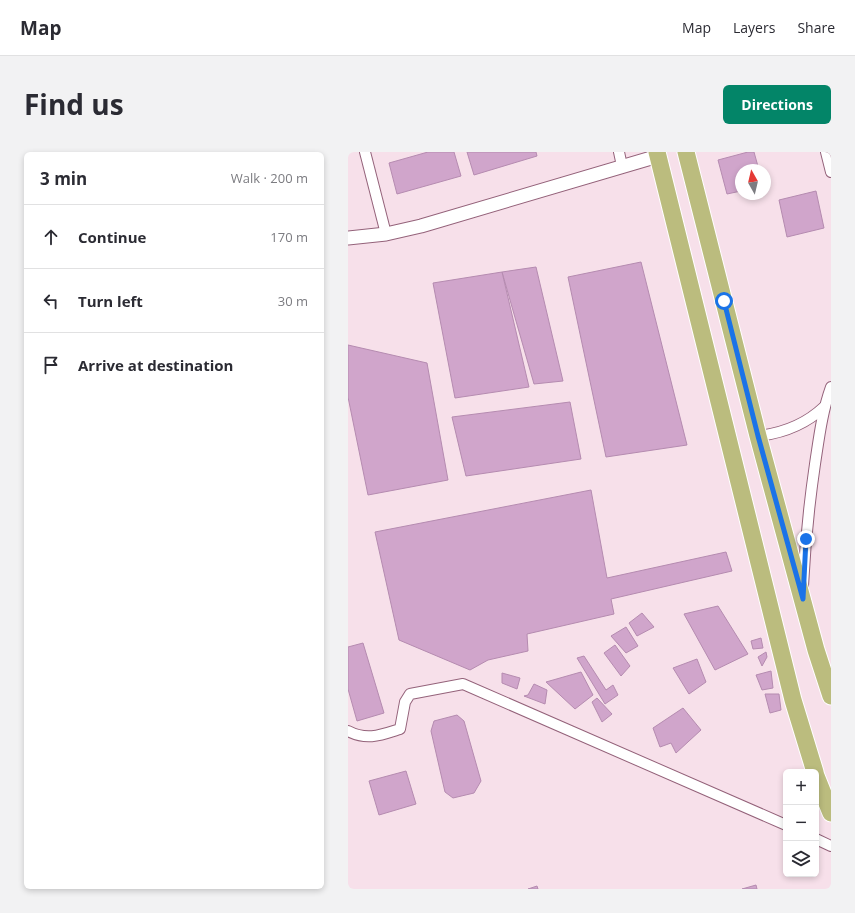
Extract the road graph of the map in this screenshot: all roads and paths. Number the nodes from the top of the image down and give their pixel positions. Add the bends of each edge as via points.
1 (365, 152) edge
2 (619, 152) edge
3 (686, 152) edge
4 (826, 152) edge
5 (657, 154) edge
6 (622, 166) junction
7 (831, 172) edge
8 (386, 234) junction
9 (348, 238) edge
10 (831, 387) edge
11 (824, 406) junction
12 (758, 436) junction
13 (803, 599) junction
14 (831, 696) edge
15 (348, 731) edge
16 (814, 769) edge
17 (819, 783) edge
18 (831, 813) edge
19 (783, 824) edge
20 (819, 840) edge
21 (831, 846) edge

1 - 8 street
2 - 6 street
3 - 12 main road
4 - 7 street
5 - 6 street
5 - 16 main road via 793,700
6 - 8 street via 484,208
8 - 9 street
10 - 11 street
11 - 12 street via 817,414 799,425 780,433
11 - 13 street via 806,539
12 - 13 main road
13 - 14 main road
15 - 19 street via 358,736 379,736 400,729 405,702 410,694 463,684
17 - 18 main road
20 - 21 street

